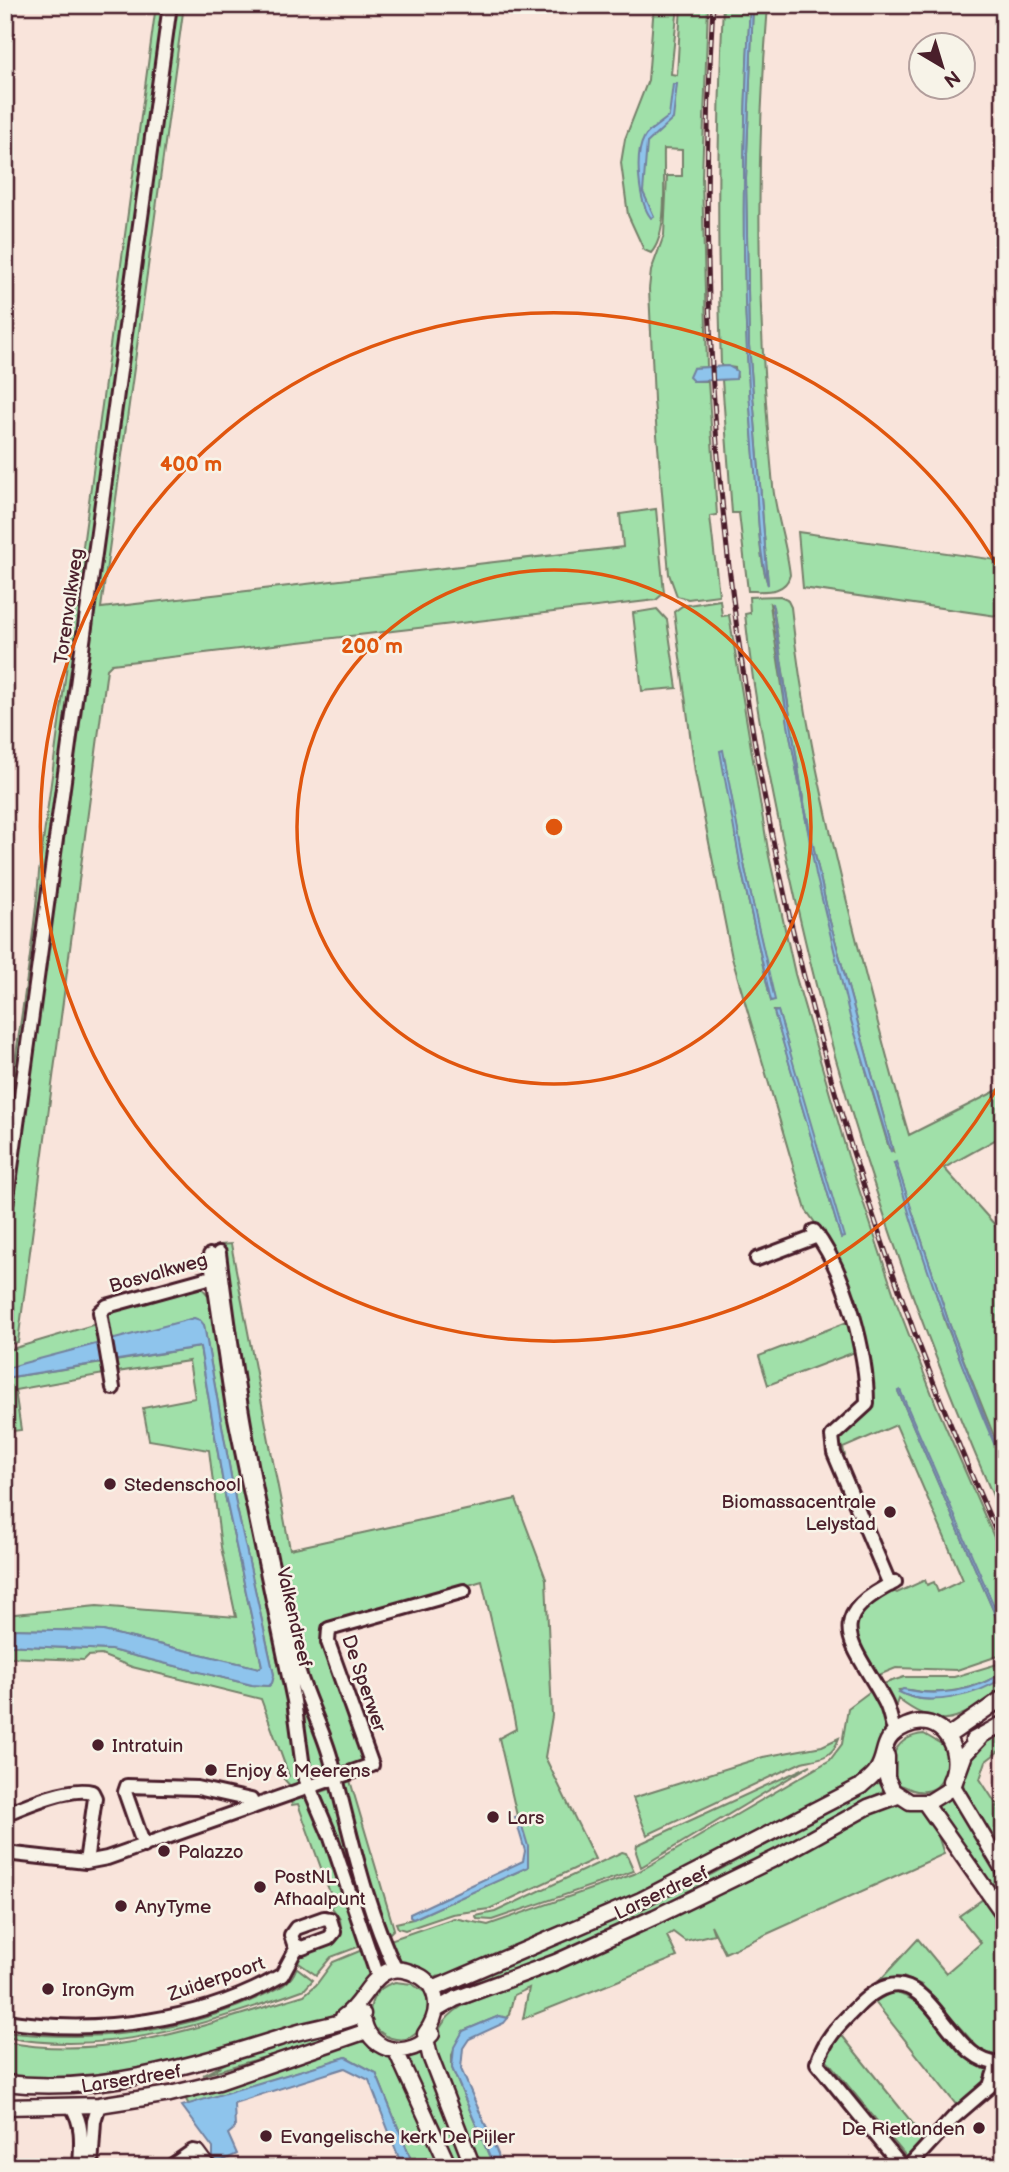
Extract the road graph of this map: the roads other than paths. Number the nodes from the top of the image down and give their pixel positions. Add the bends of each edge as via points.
1 (170, 5) edge
2 (5, 1212) edge
3 (214, 1254) dead end
4 (757, 1259) dead end
5 (217, 1276) junction
6 (113, 1388) dead end
7 (464, 1591) dead end
8 (1004, 1697) edge
9 (1004, 1723) edge
10 (900, 1732) junction
11 (945, 1733) junction
12 (959, 1757) junction
13 (882, 1770) junction
14 (334, 1778) junction
15 (952, 1784) junction
16 (308, 1787) junction
17 (896, 1793) junction
18 (925, 1803) junction
19 (253, 1807) junction
20 (5, 1814) edge
21 (144, 1846) junction
22 (5, 1853) edge
23 (86, 1862) junction
24 (1004, 1871) edge
25 (1004, 1914) edge
26 (297, 1947) dead end
27 (396, 1970) junction
28 (378, 1980) junction
29 (430, 1986) junction
30 (360, 2010) junction
31 (439, 2012) junction
32 (5, 2021) edge
33 (368, 2035) junction
34 (426, 2037) junction
35 (396, 2051) junction
36 (1000, 2064) edge
37 (5, 2084) edge
38 (99, 2105) junction
39 (5, 2106) edge
40 (72, 2107) junction
41 (80, 2167) edge
42 (92, 2167) edge
43 (170, 2167) edge
44 (209, 2167) edge
45 (449, 2167) edge
46 (473, 2167) edge
47 (902, 2167) edge
48 (908, 2167) edge

1 - 2 street, Torenvalkweg
3 - 5 street, Valkendreef
4 - 10 street via 816,1234 828,1251 855,1323 867,1404 832,1436 834,1453 893,1583 859,1604 849,1629 862,1665
5 - 6 street, Bosvalkweg via 107,1306 100,1312
5 - 14 street, Valkendreef via 279,1590 299,1672
5 - 16 street, Valkendreef via 233,1408 295,1701
7 - 14 street, De Sperwer via 329,1629 328,1642 372,1765
8 - 11 main road
9 - 12 main road
10 - 11 main road via 923,1723
10 - 13 main road via 884,1747
11 - 12 main road
12 - 15 main road via 960,1774
13 - 17 main road
13 - 29 main road, Larserdreef via 861,1786 641,1900
14 - 16 street
14 - 27 street, Valkendreef via 358,1873
15 - 17 main road via 925,1797
15 - 18 main road via 940,1798
15 - 24 main road
16 - 19 street
16 - 28 street, Valkendreef via 331,1838
17 - 18 main road
17 - 31 main road, Larserdreef via 664,1912
18 - 25 main road
19 - 21 street
19 - 21 street via 251,1800 197,1788 127,1786 125,1792
20 - 23 street via 83,1789 92,1792 95,1798
21 - 23 street
22 - 23 street
26 - 32 street, Zuiderpoort via 282,1975 195,2010 106,2025
27 - 28 main road
27 - 29 main road via 413,1972
28 - 29 main road via 402,1976
28 - 30 main road
29 - 31 main road
30 - 33 main road
30 - 37 main road, Larserdreef via 209,2060 120,2080 79,2085
31 - 34 main road
33 - 34 main road via 396,2045
33 - 35 main road
33 - 38 main road, Larserdreef via 219,2082
34 - 35 main road via 413,2048
34 - 46 main road
35 - 45 main road
36 - 47 street via 975,2055 919,1995 901,1985 891,1984 871,1993 832,2032 817,2063
36 - 48 street via 990,2086
38 - 40 main road, Larserdreef
38 - 42 street
39 - 40 main road, Larserdreef
40 - 41 street via 81,2130
43 - 44 street via 193,2151

